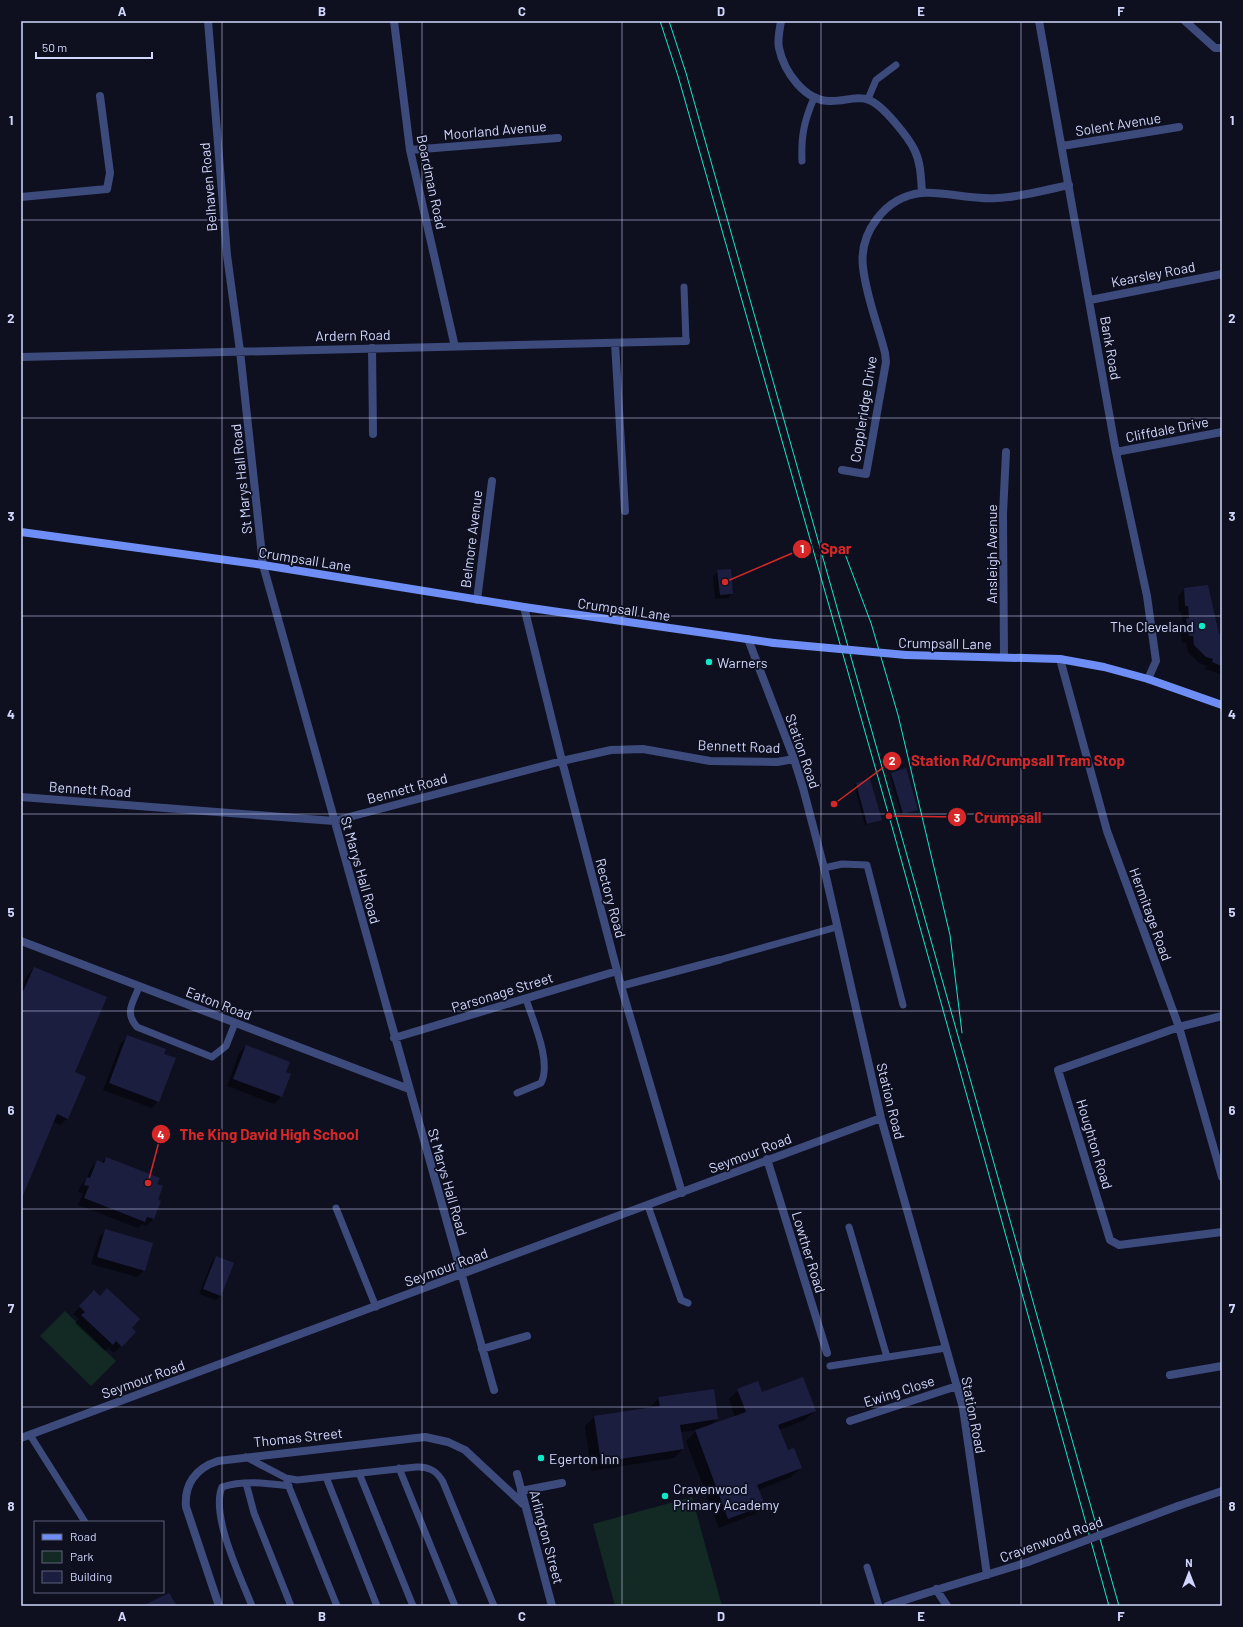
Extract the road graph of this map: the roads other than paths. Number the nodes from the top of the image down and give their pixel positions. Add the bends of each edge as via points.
1 (208, 21) edge
2 (394, 21) edge
3 (780, 21) edge
4 (1039, 21) edge
5 (1185, 21) edge
6 (1222, 48) edge
7 (896, 65) dead end
8 (100, 96) dead end
9 (814, 98) junction
10 (868, 99) junction
11 (1179, 127) dead end
12 (558, 138) dead end
13 (1062, 146) junction
14 (410, 150) junction
15 (802, 161) dead end
16 (1069, 185) junction
17 (922, 193) junction
18 (21, 197) edge
19 (1222, 274) edge
20 (684, 287) dead end
21 (1090, 300) junction
22 (686, 341) joint
23 (615, 343) junction
24 (455, 347) junction
25 (372, 348) junction
26 (240, 351) junction
27 (21, 357) edge
28 (1222, 432) edge
29 (374, 434) dead end
30 (1006, 452) dead end
31 (1116, 452) junction
32 (842, 470) dead end
33 (492, 481) dead end
34 (625, 512) dead end
35 (21, 532) edge
36 (263, 565) junction
37 (477, 600) junction
38 (524, 608) junction
39 (748, 639) junction
40 (1004, 657) junction
41 (1060, 659) junction
42 (1148, 679) junction
43 (1222, 705) edge
44 (794, 759) junction
45 (562, 761) junction
46 (21, 797) edge
47 (334, 821) junction
48 (824, 868) junction
49 (837, 927) junction
50 (21, 941) edge
51 (719, 960) joint
52 (617, 971) junction
53 (621, 986) junction
54 (139, 987) junction
55 (526, 999) junction
56 (903, 1005) dead end
57 (1222, 1016) edge
58 (235, 1023) junction
59 (1179, 1027) junction
60 (394, 1038) junction
61 (408, 1089) junction
62 (517, 1092) dead end
63 (881, 1118) junction
64 (767, 1159) junction
65 (1222, 1177) edge
66 (682, 1193) junction
67 (648, 1206) junction
68 (336, 1208) dead end
69 (849, 1227) dead end
70 (1222, 1232) edge
71 (460, 1275) junction
72 (688, 1303) dead end
73 (376, 1307) junction
74 (527, 1336) dead end
75 (946, 1348) junction
76 (482, 1350) junction
77 (827, 1353) dead end
78 (887, 1357) junction
79 (830, 1366) dead end
80 (1222, 1366) edge
81 (1170, 1375) dead end
82 (957, 1386) junction
83 (494, 1390) dead end
84 (850, 1421) dead end
85 (30, 1435) junction
86 (21, 1438) edge
87 (244, 1456) junction
88 (399, 1468) junction
89 (359, 1473) junction
90 (517, 1474) dead end
91 (326, 1477) junction
92 (286, 1478) junction
93 (246, 1483) junction
94 (562, 1483) dead end
95 (289, 1486) junction
96 (521, 1491) junction
97 (1222, 1491) edge
98 (523, 1504) junction
99 (84, 1521) edge
100 (867, 1567) dead end
101 (987, 1575) junction
102 (936, 1589) junction
103 (219, 1606) edge
104 (252, 1606) edge
105 (291, 1606) edge
106 (337, 1606) edge
107 (377, 1606) edge
108 (413, 1606) edge
109 (455, 1606) edge
110 (494, 1606) edge
111 (552, 1606) edge
112 (879, 1606) edge
113 (887, 1606) edge
114 (946, 1606) edge

1 - 26 street, Belhaven Road via 227,255
2 - 14 street, Boardman Road
3 - 9 street via 778,48 787,70 803,90
4 - 13 street, Bank Road
5 - 6 street via 1215,48
7 - 10 lane via 876,80
8 - 18 street via 110,173 108,189
9 - 10 street via 831,102
9 - 15 lane via 806,115 801,139
10 - 17 street via 881,106 915,150
11 - 13 street, Solent Avenue
12 - 14 street, Moorland Avenue
13 - 16 street, Bank Road
14 - 24 street, Boardman Road
16 - 17 street, Coppleridge Drive via 997,198
16 - 21 street, Bank Road
17 - 32 street, Coppleridge Drive via 906,196 884,210 872,225 864,242 863,267 886,362 866,474
19 - 21 street, Kearsley Road
20 - 22 lane
21 - 31 street, Bank Road
22 - 23 street, Ardern Road
23 - 24 street, Ardern Road
23 - 34 street
24 - 25 street, Ardern Road
25 - 26 street, Ardern Road
25 - 29 street
26 - 27 street, Ardern Road
26 - 36 street, St Marys Hall Road
28 - 31 street, Cliffdale Drive
30 - 40 street, Ansleigh Avenue
31 - 42 street, Bank Road via 1147,596 1156,661
33 - 37 street, Belmore Avenue
35 - 36 street, Crumpsall Lane
36 - 37 street, Crumpsall Lane
36 - 47 street, St Marys Hall Road
37 - 38 street, Crumpsall Lane
38 - 39 street, Crumpsall Lane
38 - 45 street, Rectory Road
39 - 40 street, Crumpsall Lane, bridge via 906,656
39 - 44 street, Station Road
40 - 41 street, Crumpsall Lane
41 - 42 street, Crumpsall Lane
41 - 59 street, Hermitage Road via 1107,831
42 - 43 street, Crumpsall Lane
44 - 45 street, Bennett Road via 777,762 710,762 643,749 611,750
44 - 48 street, Station Road
45 - 47 street, Bennett Road
45 - 52 street, Rectory Road
46 - 47 street, Bennett Road
47 - 60 street, St Marys Hall Road
48 - 49 street, Station Road
48 - 56 lane via 842,864 867,866
49 - 51 lane
49 - 63 street, Station Road
50 - 54 street, Eaton Road
51 - 53 street
52 - 53 street, Rectory Road
52 - 55 street, Parsonage Street
53 - 66 street, Rectory Road
54 - 58 street, Eaton Road
54 - 58 lane via 129,1014 138,1027 212,1057 226,1046
55 - 60 street, Parsonage Street
55 - 62 lane via 544,1057 544,1076 541,1083
57 - 59 street
58 - 61 street, Eaton Road
59 - 65 street, Hermitage Road
59 - 70 street, Houghton Road via 1058,1070 1110,1240 1119,1245
60 - 61 street, St Marys Hall Road
61 - 71 street, St Marys Hall Road
63 - 64 street, Seymour Road
63 - 75 street, Station Road
64 - 66 street, Seymour Road
64 - 77 street, Lowther Road
66 - 67 street, Seymour Road
67 - 71 street, Seymour Road
67 - 72 lane via 681,1300
68 - 73 lane
69 - 78 lane
71 - 73 street, Seymour Road
71 - 76 street, St Marys Hall Road
73 - 85 street, Seymour Road
74 - 76 street
75 - 78 lane
75 - 82 street, Station Road
76 - 83 street, St Marys Hall Road
78 - 79 lane
80 - 81 street
82 - 84 street, Ewing Close
82 - 101 street, Station Road via 963,1408
85 - 86 street, Seymour Road
85 - 99 lane
87 - 92 lane
87 - 98 street, Thomas Street via 425,1437 448,1442 464,1450
87 - 103 street, Thomas Street via 203,1467 192,1479 186,1493 186,1507
88 - 89 lane
88 - 109 lane
88 - 110 lane via 422,1467 440,1476
89 - 91 lane
89 - 108 lane
90 - 96 street, Arlington Street
91 - 92 lane via 297,1480
91 - 107 lane
92 - 95 lane
93 - 95 lane
93 - 104 lane via 222,1487 218,1496 230,1550
93 - 105 lane via 254,1512
94 - 96 street
95 - 106 lane
96 - 98 street, Arlington Street
97 - 101 street, Cravenwood Road, bridge
98 - 111 street, Arlington Street
100 - 112 lane
101 - 102 street, Cravenwood Road
102 - 113 street, Cravenwood Road
102 - 114 street

